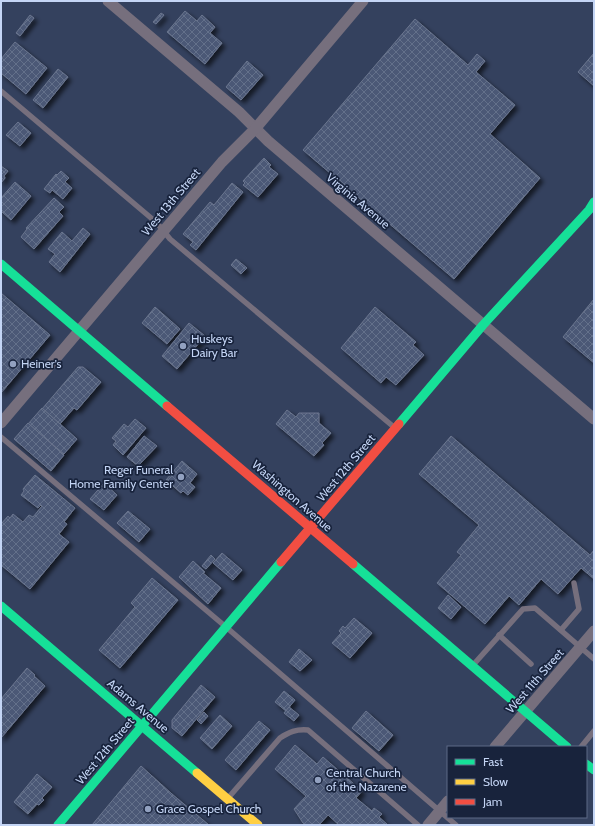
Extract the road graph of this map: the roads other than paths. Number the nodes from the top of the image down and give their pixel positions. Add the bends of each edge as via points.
1 (108, 1) edge
2 (363, 1) edge
3 (1, 91) edge
4 (255, 128) junction
5 (594, 202) edge
6 (164, 231) junction
7 (1, 264) edge
8 (483, 325) junction
9 (80, 331) junction
10 (594, 419) edge
11 (1, 423) edge
12 (396, 428) junction
13 (1, 437) edge
14 (310, 528) junction
15 (574, 583) dead end
16 (1, 606) edge
17 (226, 627) junction
18 (561, 630) junction
19 (594, 631) edge
20 (499, 636) junction
21 (580, 648) junction
22 (594, 659) edge
23 (531, 664) dead end
24 (472, 666) junction
25 (525, 712) junction
26 (142, 725) junction
27 (594, 731) edge
28 (496, 746) edge
29 (566, 746) edge
30 (582, 746) edge
31 (228, 798) junction
32 (447, 802) edge
33 (440, 811) junction
34 (447, 817) edge
35 (448, 818) edge
36 (58, 825) edge
37 (258, 825) edge
38 (418, 825) edge
39 (428, 825) edge
40 (456, 825) edge

1 - 4 street, Virginia Avenue
2 - 4 street, West 13th Street
3 - 6 lane
4 - 6 street, West 13th Street via 222,162
4 - 8 street, Virginia Avenue via 268,142
5 - 8 main road, West 12th Street
6 - 9 street, West 13th Street
6 - 12 lane
7 - 9 main road, Washington Avenue
8 - 10 street, Virginia Avenue
8 - 12 main road, West 12th Street
9 - 11 street, West 13th Street
9 - 14 main road, Washington Avenue
12 - 14 main road, West 12th Street
13 - 17 lane
14 - 17 main road, West 12th Street
14 - 24 main road, Washington Avenue
15 - 18 lane via 579,609
16 - 26 main road, Adams Avenue
17 - 26 main road, West 12th Street
17 - 33 lane
18 - 20 lane via 534,608 523,609
18 - 21 lane
19 - 21 street, West 11th Street
20 - 23 lane
20 - 24 lane
21 - 22 lane
21 - 25 street, West 11th Street
24 - 25 main road, Washington Avenue
25 - 28 street, West 11th Street
25 - 29 main road, Washington Avenue
26 - 31 main road, Adams Avenue
26 - 36 main road, West 12th Street
27 - 30 lane
31 - 37 main road, Adams Avenue
31 - 38 lane via 280,738 288,733 308,730
32 - 33 street
33 - 34 lane
33 - 39 street
35 - 40 lane

